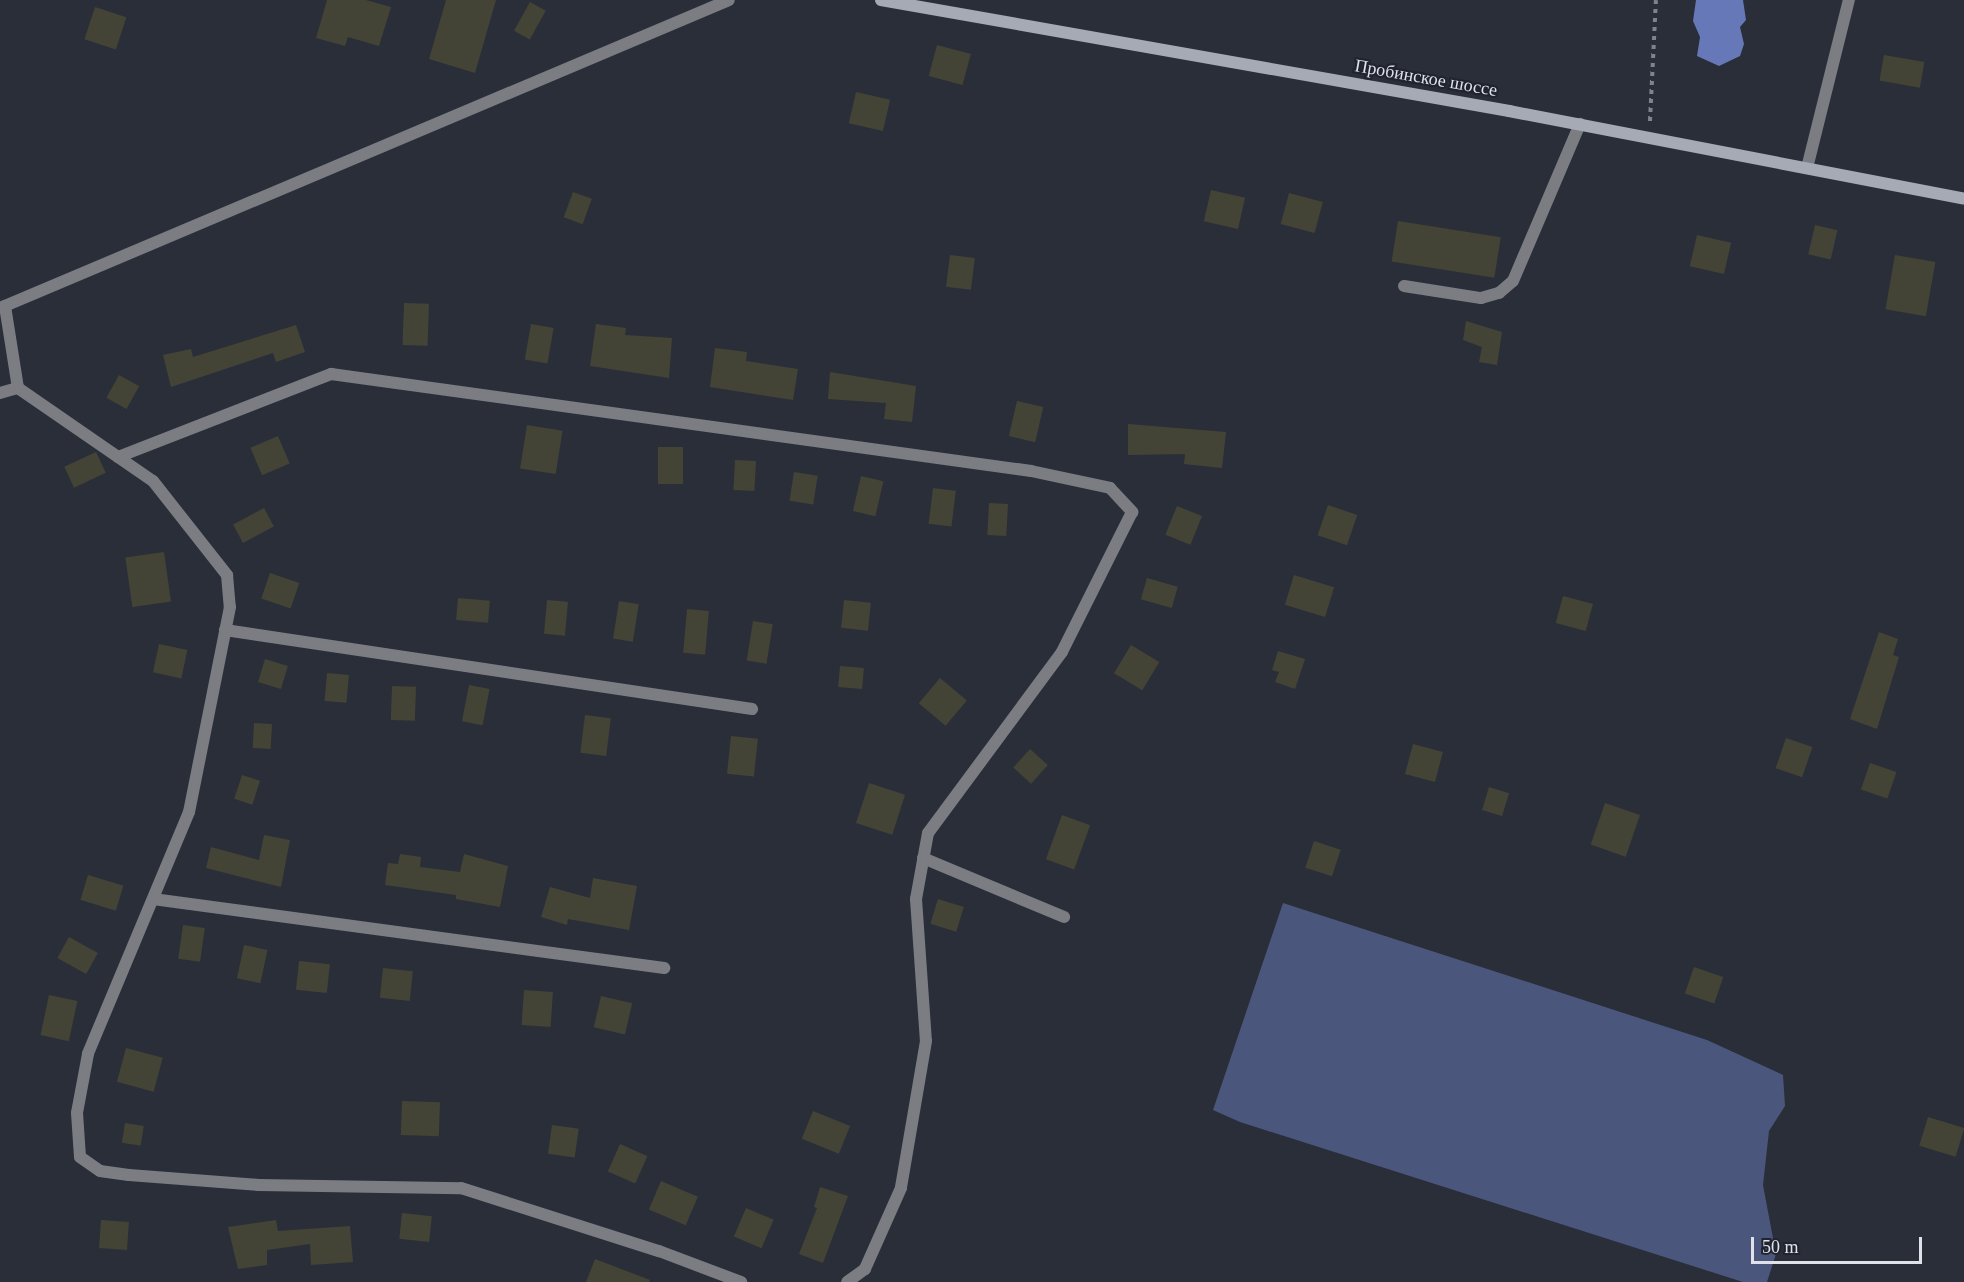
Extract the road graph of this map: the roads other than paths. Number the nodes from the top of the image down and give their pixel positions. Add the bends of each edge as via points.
1 (729, 0) edge
2 (881, 0) edge
3 (1849, 0) edge
4 (1580, 124) junction
5 (1807, 168) junction
6 (1964, 199) edge
7 (1404, 286) dead end
8 (2, 307) edge
9 (18, 388) junction
10 (0, 393) edge
11 (118, 457) junction
12 (225, 630) junction
13 (752, 709) dead end
14 (923, 858) junction
15 (153, 899) junction
16 (1064, 917) dead end
17 (664, 968) dead end
18 (741, 1282) edge
19 (847, 1282) edge

1 - 8 street
2 - 4 main road, Пробинское шоссе
3 - 5 street
4 - 5 main road, Пробинское шоссе
4 - 7 street via 1513,281 1499,293 1481,298
5 - 6 main road, Пробинское шоссе
8 - 9 street
9 - 10 street
9 - 11 street
11 - 12 street via 153,480 227,575 230,608
11 - 14 street via 330,374 1031,471 1110,488 1132,512 1062,652 928,833
12 - 13 street
12 - 15 street via 189,812
14 - 16 street
14 - 19 street via 916,899 926,1041 901,1188 864,1269
15 - 17 street
15 - 18 street via 88,1054 79,1101 80,1157 100,1171 259,1185 461,1188 659,1251

